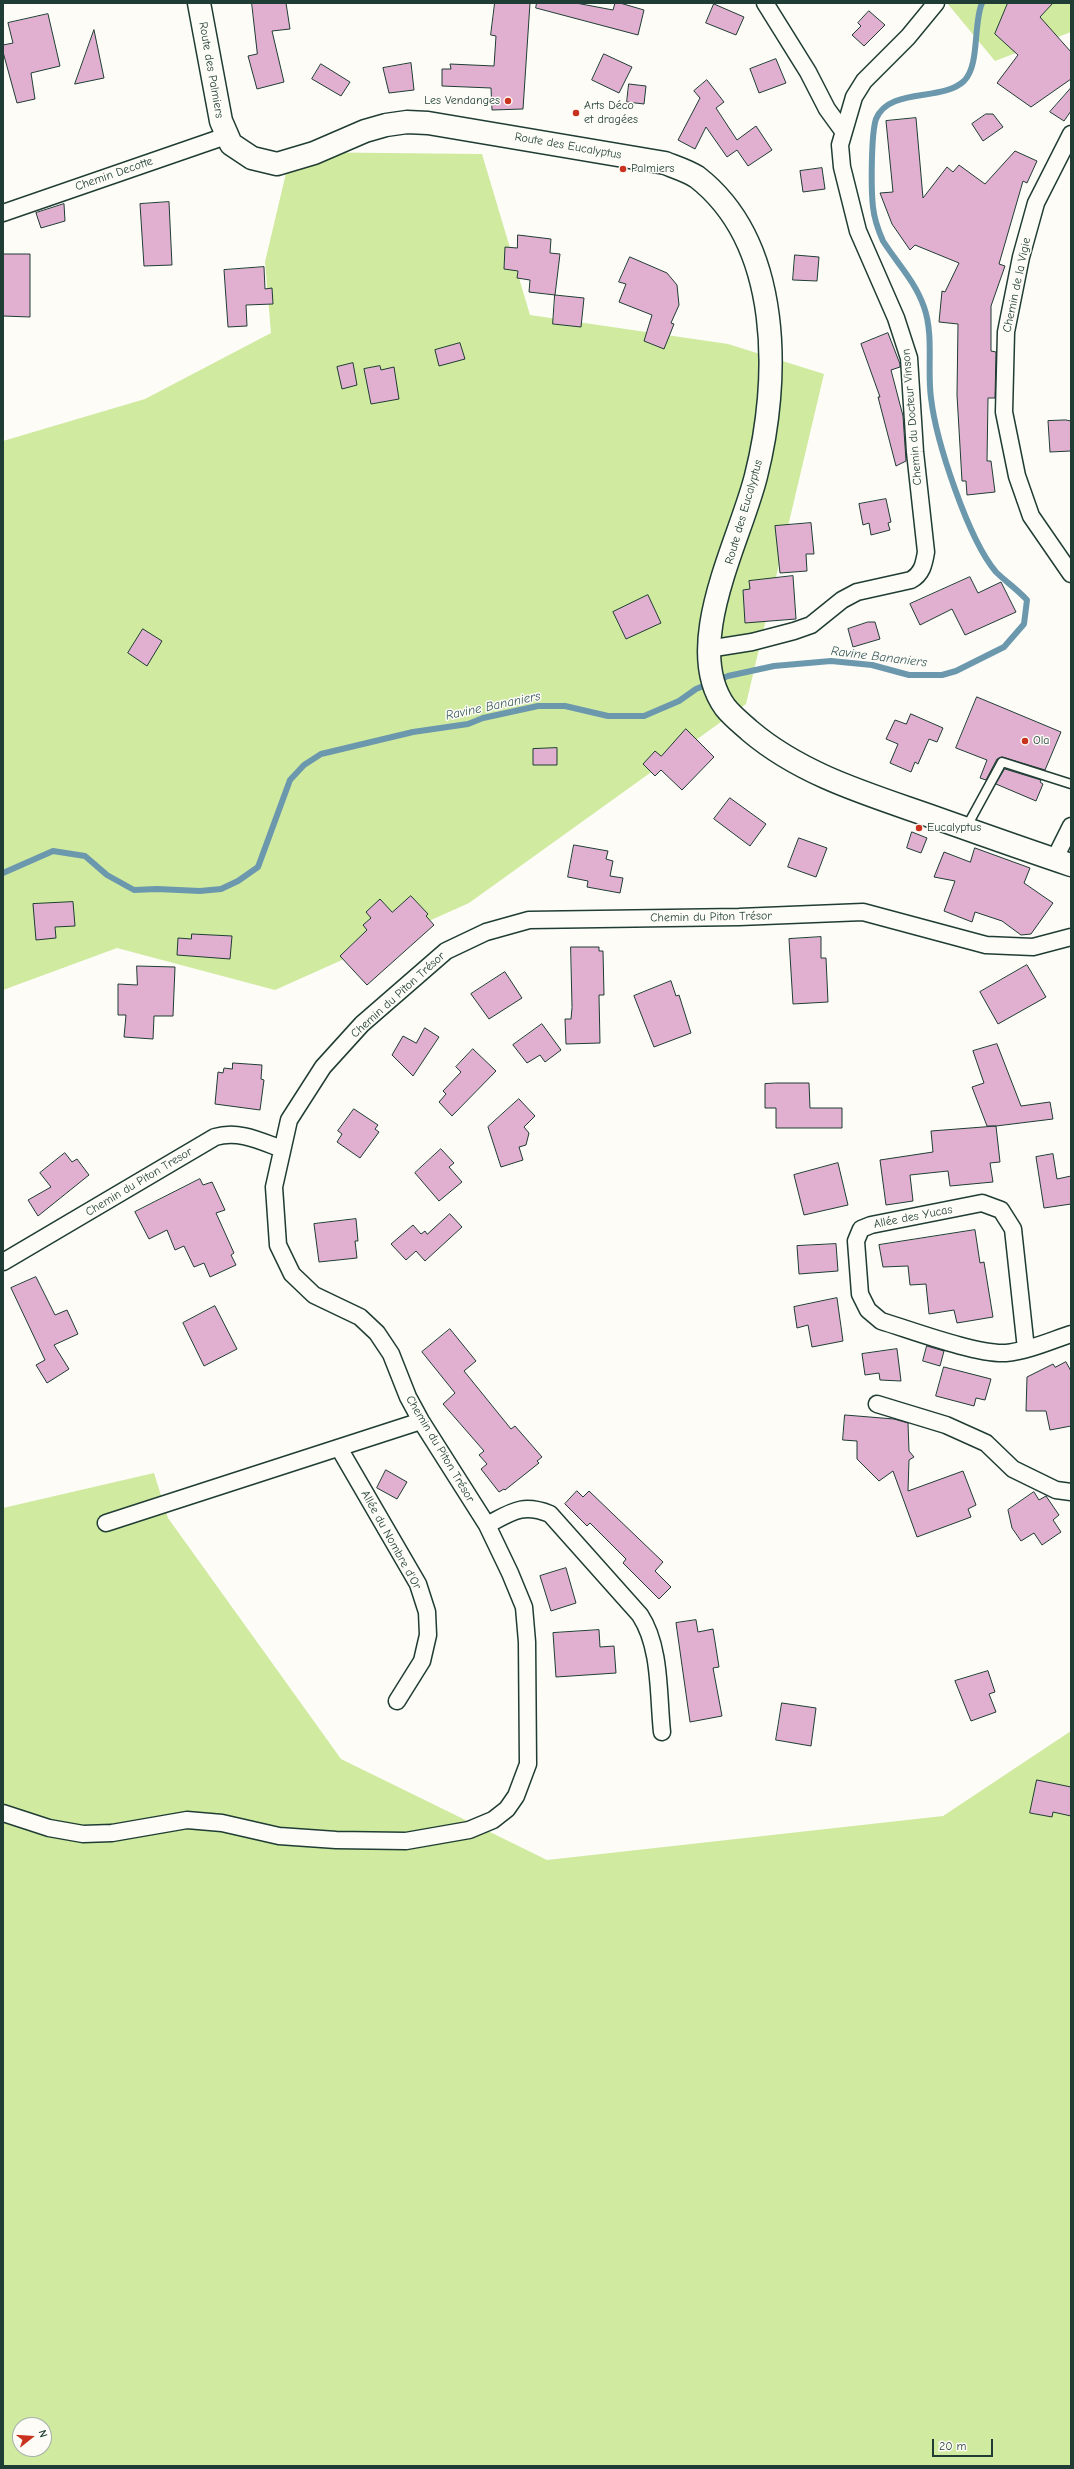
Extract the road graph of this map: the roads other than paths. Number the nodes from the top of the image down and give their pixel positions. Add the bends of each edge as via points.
1 (199, 3) edge
2 (765, 3) edge
3 (936, 3) edge
4 (843, 131) junction
5 (1071, 134) edge
6 (226, 136) junction
7 (3, 213) edge
8 (1071, 574) edge
9 (708, 656) junction
10 (1071, 784) edge
11 (1071, 826) edge
12 (966, 829) junction
13 (1062, 862) edge
14 (1071, 937) edge
15 (282, 1149) junction
16 (3, 1262) edge
17 (1071, 1334) edge
18 (1026, 1349) junction
19 (877, 1404) dead end
20 (421, 1421) junction
21 (339, 1448) junction
22 (1071, 1492) edge
23 (106, 1523) dead end
24 (487, 1525) junction
25 (397, 1701) dead end
26 (662, 1732) dead end
27 (3, 1813) edge

1 - 6 main road, Route des Palmiers
2 - 4 street via 808,72 827,109
3 - 4 street, Chemin du Docteur Vinson via 908,37 864,81 854,97
4 - 9 street, Chemin du Docteur Vinson via 840,145 842,167 858,231 896,318 909,358 915,452 926,552 923,567 918,576 911,580 857,592 842,600 811,625
5 - 8 street, Chemin de la Vigie via 1036,203 1021,257 1006,332 1004,412 1017,476 1031,516
6 - 7 street, Chemin Decotte
6 - 9 main road, Route des Eucalyptus via 231,144 252,158 277,164 314,153 365,131 408,122 428,123 666,163 695,176 718,198 739,228 762,284 769,319 770,375 767,414 756,476 712,614
9 - 12 main road, Route des Eucalyptus via 718,695 726,708 772,749 832,782
10 - 12 lane via 1002,762
11 - 13 street
12 - 13 main road, Route des Eucalyptus
14 - 15 street, Chemin du Piton Trésor via 1033,947 986,945 863,912 739,917 529,920 486,932 446,951 362,1024 324,1067 288,1120
15 - 16 street, Chemin du Piton Tresor via 244,1135 215,1136
15 - 20 street, Chemin du Piton Trésor via 274,1187 278,1244 292,1274 314,1295 360,1317 377,1333 391,1354 408,1397
17 - 18 street, Allée des Yucas
18 - 18 street, Allée des Yucas via 1006,1353 983,1351 881,1321 868,1310 860,1294 856,1241 861,1229 982,1203 1001,1210 1013,1229
19 - 22 street via 946,1425 986,1443 1013,1469 1056,1490
20 - 21 street
20 - 24 street, Chemin du Piton Trésor
21 - 23 street
21 - 25 street, Allée du Nombre d'Or via 418,1584 427,1612 428,1635 422,1661
24 - 26 street via 518,1509 534,1508 550,1514 640,1614 648,1627 652,1642
24 - 27 street, Chemin du Piton Trésor via 524,1608 527,1642 528,1764 516,1796 507,1809 493,1820 469,1830 406,1841 279,1836 222,1823 188,1820 112,1833 83,1834 49,1828

